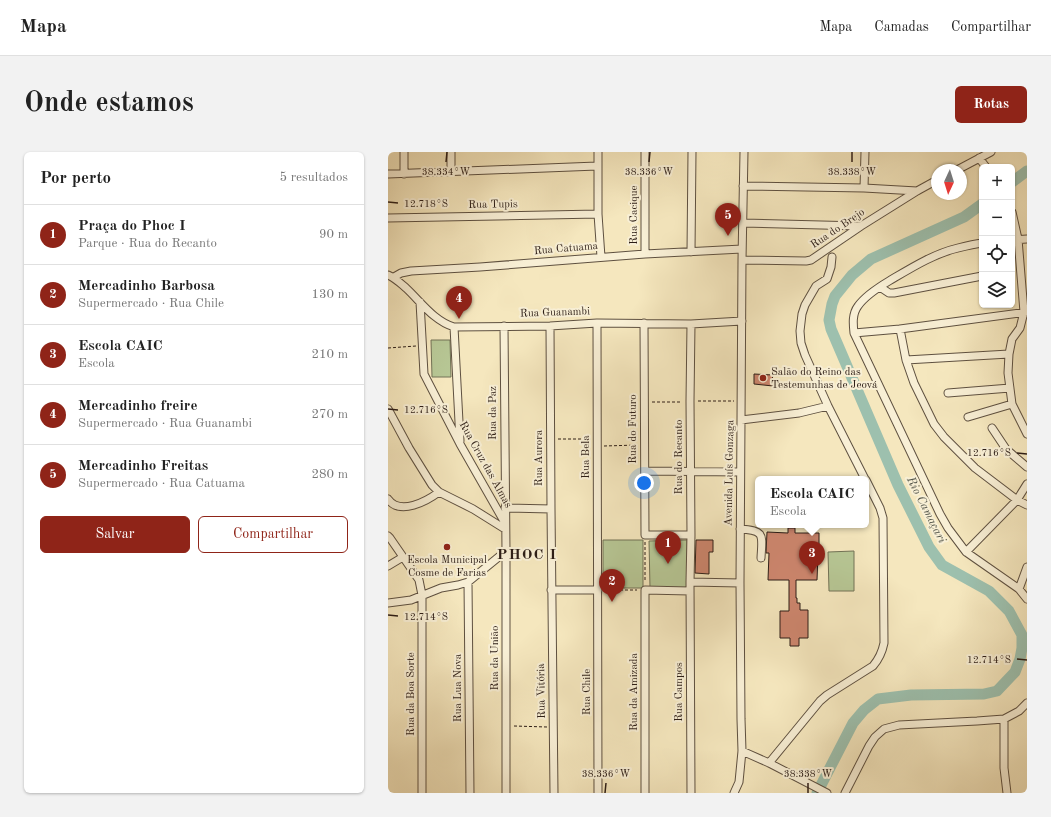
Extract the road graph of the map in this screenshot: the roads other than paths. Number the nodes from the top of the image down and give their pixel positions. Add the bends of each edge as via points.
1 (404, 152) edge
2 (451, 152) edge
3 (598, 152) edge
4 (645, 152) edge
5 (692, 152) edge
6 (744, 152) edge
7 (865, 152) edge
8 (988, 153) edge
9 (980, 158) junction
10 (984, 164) edge
11 (967, 165) edge
12 (597, 166) junction
13 (452, 172) junction
14 (388, 174) edge
15 (404, 174) junction
16 (931, 183) edge
17 (744, 186) junction
18 (864, 188) junction
19 (917, 191) junction
20 (598, 214) junction
21 (388, 218) edge
22 (743, 223) junction
23 (861, 226) junction
24 (1027, 239) edge
25 (1015, 240) edge
26 (979, 244) edge
27 (742, 249) junction
28 (691, 252) junction
29 (644, 254) junction
30 (601, 257) junction
31 (832, 257) dead end
32 (742, 260) junction
33 (1020, 269) junction
34 (1015, 270) edge
35 (391, 276) edge
36 (979, 277) edge
37 (880, 287) junction
38 (420, 302) junction
39 (1026, 312) edge
40 (742, 321) junction
41 (597, 323) junction
42 (644, 323) junction
43 (691, 324) junction
44 (504, 326) junction
45 (550, 326) junction
46 (454, 327) junction
47 (900, 329) junction
48 (854, 333) junction
49 (1009, 354) junction
50 (906, 360) junction
51 (1010, 388) junction
52 (948, 393) dead end
53 (1012, 404) junction
54 (828, 406) junction
55 (388, 409) edge
56 (968, 417) dead end
57 (742, 420) junction
58 (391, 423) edge
59 (992, 428) dead end
60 (1027, 434) edge
61 (460, 444) junction
62 (1027, 467) edge
63 (690, 470) junction
64 (644, 471) junction
65 (740, 472) junction
66 (864, 476) edge
67 (1027, 484) edge
68 (869, 486) edge
69 (439, 492) junction
70 (388, 499) edge
71 (1017, 500) junction
72 (1027, 505) edge
73 (505, 508) junction
74 (550, 509) junction
75 (505, 526) junction
76 (740, 529) junction
77 (691, 535) junction
78 (388, 536) edge
79 (506, 551) junction
80 (966, 552) junction
81 (403, 557) junction
82 (761, 558) dead end
83 (388, 566) edge
84 (1027, 567) edge
85 (468, 582) junction
86 (690, 582) junction
87 (740, 582) junction
88 (1019, 589) junction
89 (552, 590) junction
90 (598, 590) junction
91 (690, 591) junction
92 (422, 595) junction
93 (1027, 599) edge
94 (388, 603) edge
95 (1027, 703) edge
96 (1004, 718) junction
97 (742, 751) junction
98 (769, 763) junction
99 (422, 793) edge
100 (470, 793) edge
101 (506, 793) edge
102 (554, 793) edge
103 (598, 793) edge
104 (645, 793) edge
105 (691, 793) edge
106 (734, 793) edge
107 (827, 793) edge
108 (845, 793) edge
109 (1006, 793) edge

1 - 15 street
2 - 13 street
3 - 12 street
4 - 29 street, Rua Cacique
5 - 28 street
6 - 17 street, Avenida Luís Gonzaga
7 - 18 street
8 - 9 street
9 - 10 street
9 - 11 street
12 - 13 street
12 - 20 street
13 - 15 street
14 - 15 street
16 - 19 street, Rua do Brejo
17 - 18 street
17 - 22 street, Avenida Luís Gonzaga
18 - 19 street
19 - 23 street, Rua do Brejo
20 - 21 street, Rua Tupis
20 - 30 street
22 - 23 street
22 - 27 street, Avenida Luís Gonzaga
23 - 32 street, Rua do Brejo via 806,262
24 - 25 street
25 - 33 street
26 - 37 street via 933,257
27 - 28 street, Rua Catuama
27 - 32 street, Avenida Luís Gonzaga
28 - 29 street, Rua Catuama
29 - 30 street, Rua Catuama
30 - 35 street, Rua Catuama via 411,271
31 - 54 street via 827,279 816,286 805,306 800,331 805,355
32 - 40 street, Avenida Luís Gonzaga
33 - 34 street
33 - 39 street
35 - 38 street, Rua Guanambi
36 - 37 street via 894,293
37 - 48 street via 857,307 854,314
38 - 46 street, Rua Guanambi via 436,318
38 - 61 street, Rua Cruz das Almas via 424,374
39 - 47 street
39 - 49 street via 1020,328 1012,339
40 - 43 street, Rua Guanambi
40 - 57 street, Avenida Luís Gonzaga
41 - 42 street, Rua Guanambi
41 - 45 street, Rua Guanambi
41 - 90 street, Rua Bela
42 - 43 street, Rua Guanambi
42 - 64 street, Rua do Futuro
43 - 63 street, Rua do Recanto
44 - 45 street, Rua Guanambi
44 - 46 street, Rua Guanambi
44 - 73 street, Rua da Paz
45 - 74 street, Rua Aurora
46 - 61 street
47 - 48 street
47 - 50 street
48 - 80 street via 940,514
49 - 50 street
49 - 51 street
50 - 71 street via 917,390 939,431 976,468
51 - 52 street
51 - 53 street
53 - 56 street
53 - 60 street
54 - 57 street via 795,414
54 - 66 street
55 - 58 street
57 - 65 street, Avenida Luís Gonzaga
58 - 69 street
59 - 62 street via 1006,449
61 - 75 street, Rua Cruz das Almas
63 - 64 street
63 - 65 street
63 - 77 street, Rua do Recanto
64 - 77 street, Rua do Futuro via 644,535
65 - 76 street, Avenida Luís Gonzaga
67 - 71 street
68 - 98 street via 883,518 882,652 873,666 820,701
69 - 70 street via 430,499 407,507 399,507
69 - 75 street
71 - 72 street
71 - 80 street
73 - 74 street
73 - 75 street, Rua da Paz
74 - 89 street, Rua Aurora
75 - 79 street, Rua da União
76 - 82 street via 760,533
76 - 87 street, Avenida Luís Gonzaga
77 - 86 street, Rua do Recanto
78 - 81 street, Rua da Boa Sorte
79 - 85 street
79 - 101 street, Rua da União
80 - 88 street
81 - 83 street
81 - 92 street, Rua da Boa Sorte via 419,580
84 - 88 street
85 - 92 street
85 - 100 street, Rua Lua Nova
86 - 87 street
86 - 91 street, Rua do Recanto
87 - 97 street, Avenida Luís Gonzaga
88 - 93 street
89 - 90 street
89 - 102 street, Rua Vitória
90 - 103 street, Rua Chile
91 - 104 street, Rua da Amizada via 645,590
91 - 105 street, Rua Campos
92 - 94 street via 411,600
92 - 99 street, Rua da Boa Sorte
95 - 96 street via 1019,711
96 - 108 street via 899,725 884,729 869,746
96 - 109 street
97 - 98 street
97 - 106 street, Avenida Luís Gonzaga via 739,782
98 - 107 street

